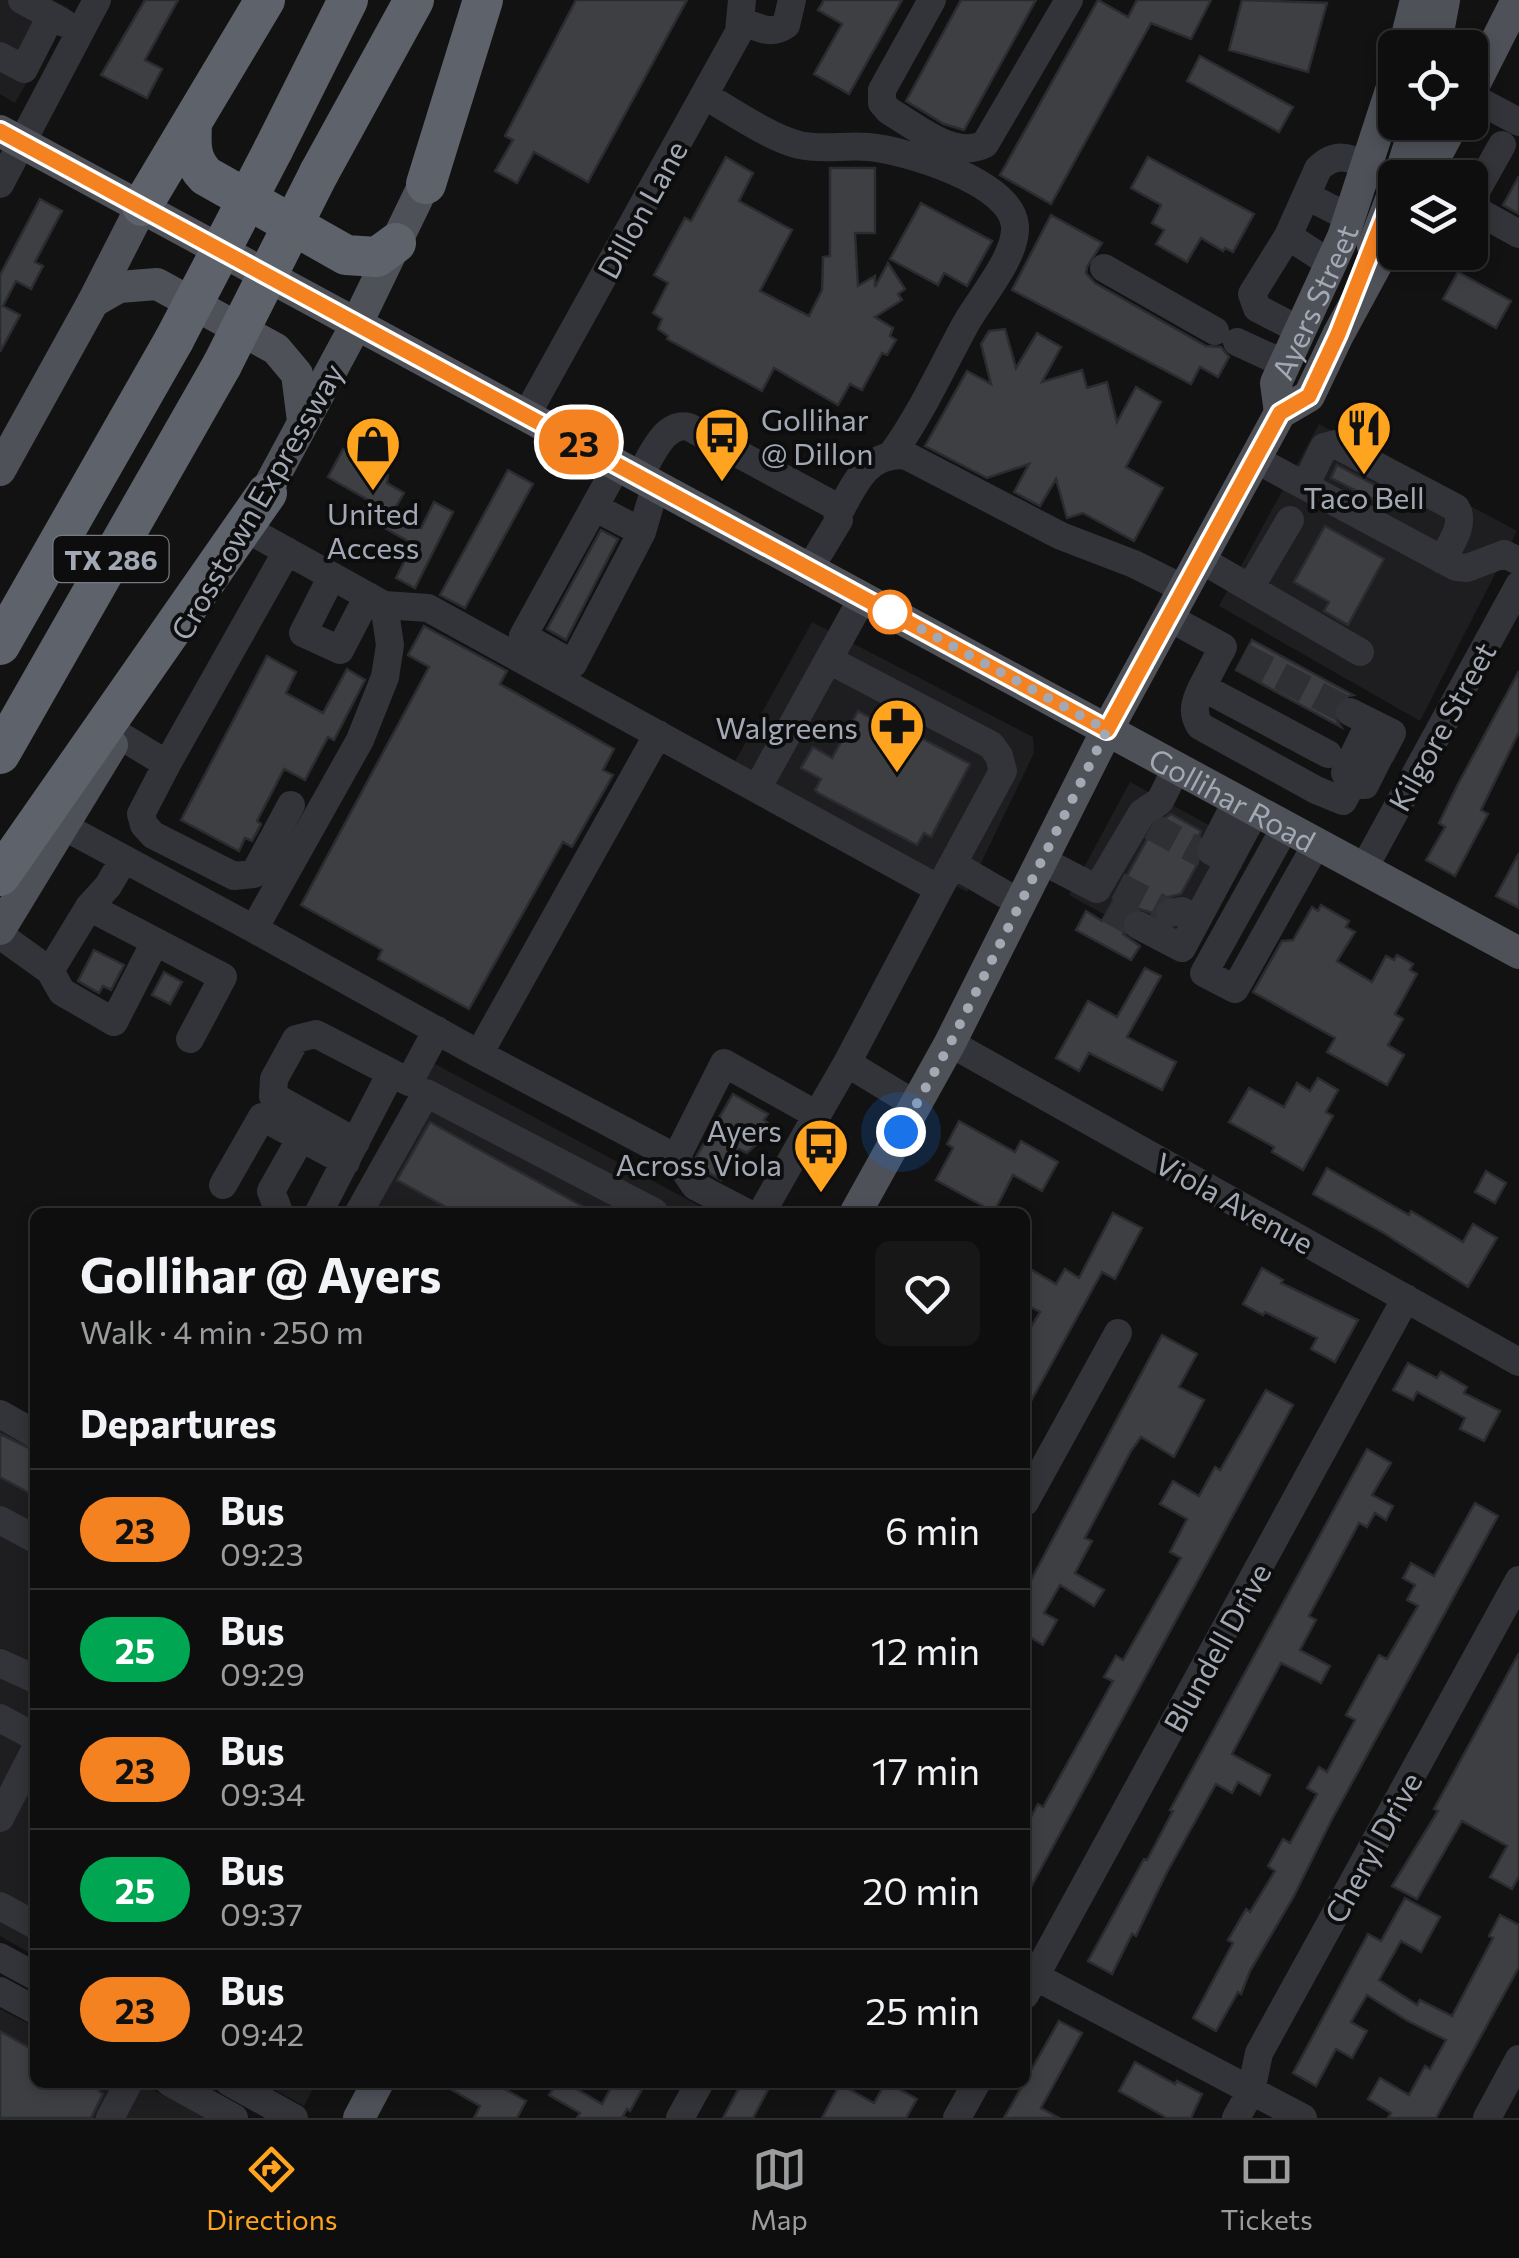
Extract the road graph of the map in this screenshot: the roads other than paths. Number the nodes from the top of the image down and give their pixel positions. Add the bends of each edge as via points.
1 (22, 0) edge
2 (97, 0) edge
3 (265, 0) edge
4 (348, 0) edge
5 (414, 0) edge
6 (482, 0) edge
7 (504, 0) edge
8 (792, 0) edge
9 (932, 0) edge
10 (1069, 0) edge
11 (1517, 0) edge
12 (1433, 1) edge
13 (741, 10) edge
14 (51, 16) junction
15 (1415, 30) edge
16 (1434, 30) edge
17 (80, 32) junction
18 (0, 56) edge
19 (1488, 59) edge
20 (704, 95) junction
21 (1488, 112) edge
22 (192, 123) junction
23 (1378, 133) edge
24 (1514, 136) edge
25 (11, 137) edge
26 (1368, 165) junction
27 (1488, 177) edge
28 (0, 184) edge
29 (426, 184) junction
30 (1307, 196) junction
31 (142, 206) junction
32 (1488, 216) edge
33 (1350, 218) junction
34 (1378, 232) edge
35 (1519, 234) edge
36 (1288, 236) junction
37 (396, 243) junction
38 (1378, 261) edge
39 (1331, 264) junction
40 (1104, 268) dead end
41 (93, 302) junction
42 (356, 324) junction
43 (1301, 330) junction
44 (1338, 334) junction
45 (1286, 364) junction
46 (1280, 413) junction
47 (526, 414) junction
48 (303, 421) junction
49 (892, 454) junction
50 (1255, 459) junction
51 (0, 470) edge
52 (638, 474) junction
53 (1305, 486) junction
54 (267, 492) junction
55 (594, 507) junction
56 (839, 513) junction
57 (1290, 520) dead end
58 (246, 528) junction
59 (642, 532) junction
60 (287, 551) junction
61 (1200, 559) junction
62 (1442, 560) junction
63 (1519, 561) edge
64 (810, 568) junction
65 (332, 576) junction
66 (1519, 585) edge
67 (1250, 588) junction
68 (863, 597) junction
69 (376, 600) junction
70 (1176, 603) junction
71 (0, 645) edge
72 (1360, 652) dead end
73 (829, 660) junction
74 (1202, 687) junction
75 (1107, 730) junction
76 (658, 734) junction
77 (119, 735) junction
78 (1371, 739) dead end
79 (0, 754) edge
80 (1328, 754) dead end
81 (167, 764) junction
82 (1177, 767) junction
83 (758, 789) junction
84 (1247, 805) junction
85 (291, 806) dead end
86 (63, 826) junction
87 (1286, 826) junction
88 (162, 839) junction
89 (1317, 843) junction
90 (1041, 860) junction
91 (134, 864) junction
92 (954, 864) junction
93 (1364, 868) junction
94 (0, 876) edge
95 (939, 890) junction
96 (1020, 903) junction
97 (89, 907) junction
98 (1138, 924) tunnel mouth
99 (254, 929) junction
100 (0, 932) edge
101 (154, 942) junction
102 (1519, 952) edge
103 (50, 970) junction
104 (437, 1030) junction
105 (190, 1039) dead end
106 (950, 1044) junction
107 (479, 1054) junction
108 (847, 1063) junction
109 (392, 1073) junction
110 (916, 1105) junction
111 (267, 1107) junction
112 (817, 1115) junction
113 (301, 1138) junction
114 (351, 1152) junction
115 (676, 1158) junction
116 (222, 1185) dead end
117 (277, 1208) edge
118 (321, 1208) edge
119 (371, 1208) edge
120 (646, 1208) edge
121 (754, 1208) edge
122 (764, 1208) edge
123 (858, 1208) edge
124 (1406, 1298) junction
125 (1118, 1334) dead end
126 (1519, 1362) edge
127 (0, 1414) edge
128 (30, 1431) edge
129 (1030, 1493) edge
130 (0, 1520) edge
131 (30, 1536) edge
132 (1519, 1580) edge
133 (0, 1663) edge
134 (30, 1677) edge
135 (0, 1718) edge
136 (30, 1733) edge
137 (30, 1761) edge
138 (17, 1788) edge
139 (0, 1818) edge
140 (0, 1906) edge
141 (30, 1922) edge
142 (0, 1957) edge
143 (30, 1973) edge
144 (1030, 1977) edge
145 (1030, 1982) edge
146 (0, 1991) edge
147 (30, 2007) edge
148 (1519, 2060) edge
149 (126, 2088) edge
150 (180, 2088) edge
151 (240, 2088) edge
152 (375, 2088) edge
153 (697, 2088) edge
154 (974, 2088) edge
155 (1250, 2091) junction
156 (110, 2118) edge
157 (234, 2118) edge
158 (294, 2118) edge
159 (359, 2118) edge
160 (680, 2118) edge
161 (958, 2118) edge
162 (1236, 2118) edge
163 (1303, 2118) edge
164 (1487, 2118) edge

1 - 14 street
2 - 17 street
3 - 22 highway
4 - 71 highway, TX 286, bridge via 174,340
5 - 79 highway, TX 286, bridge via 222,364
6 - 29 highway
7 - 29 main road, Crosstown Expressway
8 - 13 street via 786,25 777,31
9 - 10 street via 882,90 882,103 955,148 973,150 985,144
11 - 19 main road
12 - 15 main road
12 - 16 main road
13 - 20 street, Dillon Lane via 739,32
14 - 17 street
14 - 18 street via 24,68
17 - 25 street
20 - 47 street, Dillon Lane
20 - 49 street via 800,145 902,151 940,165 1012,210 1010,250
21 - 24 street
22 - 31 highway
22 - 37 highway via 195,165 206,176 346,255 377,257
23 - 26 main road, Ayers Street
24 - 27 street
25 - 28 street
25 - 31 main road, Gollihar Road
26 - 30 street via 1348,157 1326,161
26 - 33 main road, Ayers Street
29 - 37 main road, Crosstown Expressway
30 - 33 street
30 - 36 street
31 - 41 main road
31 - 42 main road, Gollihar Road
32 - 35 street
33 - 39 main road, Ayers Street
34 - 44 main road
36 - 39 street
36 - 43 street via 1253,302
37 - 42 main road, Crosstown Expressway
38 - 44 main road, Ayers Street
39 - 43 main road, Ayers Street
40 - 45 street
41 - 48 main road via 118,287 157,284 259,340 297,374
41 - 51 main road
42 - 47 main road, Gollihar Road
42 - 48 main road, Crosstown Expressway
43 - 45 main road, Ayers Street
44 - 46 main road, Ayers Street via 1309,396
45 - 46 main road, Ayers Street via 1276,383
46 - 50 main road, Ayers Street
47 - 52 main road, Gollihar Road
48 - 54 main road, Crosstown Expressway
49 - 56 street via 862,471
49 - 70 street via 1134,564
50 - 53 street
50 - 61 main road, Ayers Street
52 - 55 street
52 - 56 street via 679,424
52 - 59 street
52 - 64 main road, Gollihar Road
53 - 62 street
53 - 62 street via 1324,447 1335,444 1376,464 1456,508 1460,524
54 - 58 main road, Crosstown Expressway
54 - 94 highway
55 - 59 street
55 - 59 street via 523,636 573,664
56 - 64 street
57 - 67 street
58 - 60 street
58 - 77 main road, Crosstown Expressway
60 - 65 street
60 - 81 street
61 - 67 street
61 - 70 main road, Ayers Street
62 - 63 street via 1467,568 1504,554
64 - 68 main road, Gollihar Road
65 - 69 street
65 - 69 street via 303,633 340,650
66 - 93 street, Kilgore Street
67 - 72 street
68 - 73 street
68 - 75 main road, Gollihar Road
69 - 76 street via 428,608
69 - 99 street via 390,645 386,678 360,740
70 - 74 street via 1233,652
70 - 75 main road, Ayers Street
73 - 83 street
73 - 92 street via 990,745 999,756 1003,771
74 - 78 street via 1194,704 1200,726 1342,801 1352,784 1345,774
74 - 80 street
75 - 82 main road, Gollihar Road
75 - 90 main road, Ayers Street
76 - 83 street
76 - 107 street
77 - 81 street
77 - 86 main road, Crosstown Expressway
81 - 88 street via 141,814
82 - 84 main road, Gollihar Road
82 - 90 street via 1112,884
83 - 95 street
84 - 87 main road, Gollihar Road
84 - 98 street via 1182,911 1182,948
85 - 88 street via 254,874 234,876
86 - 91 street
86 - 100 main road, Crosstown Expressway
87 - 89 main road, Gollihar Road
87 - 89 street via 1204,973 1235,990
88 - 91 street
89 - 93 main road, Gollihar Road
90 - 96 main road, Ayers Street
91 - 97 street
91 - 99 street
92 - 95 street
92 - 96 street
93 - 102 main road, Gollihar Road
95 - 108 street
96 - 106 main road, Ayers Street
97 - 101 street
97 - 103 street
99 - 104 street
100 - 103 street
101 - 103 street via 114,1022 62,992
101 - 105 street via 223,977
104 - 107 street
104 - 109 street via 409,1082
106 - 110 main road, Ayers Street
106 - 124 street, Viola Avenue
107 - 115 street
108 - 110 street
108 - 112 street
109 - 111 street via 306,1034 296,1039 274,1079
109 - 114 street
110 - 123 main road, Ayers Street
111 - 113 street
111 - 114 street
111 - 116 street
112 - 115 street via 724,1063
112 - 122 street
113 - 114 street
113 - 117 street via 271,1191
114 - 118 street
115 - 121 street via 695,1186
119 - 120 street via 422,1096 430,1093
124 - 126 street, Viola Avenue
124 - 144 street, Blundell Drive
125 - 129 street
127 - 128 street
130 - 131 street
132 - 155 street, Cheryl Drive via 1259,2053
133 - 134 street
135 - 136 street
137 - 138 street
138 - 139 street
140 - 141 street
142 - 143 street
145 - 155 street
146 - 147 street
148 - 164 street
149 - 156 street
150 - 157 street
151 - 158 street
152 - 159 main road
153 - 160 street
154 - 161 street
155 - 162 street, Cheryl Drive
155 - 163 street

